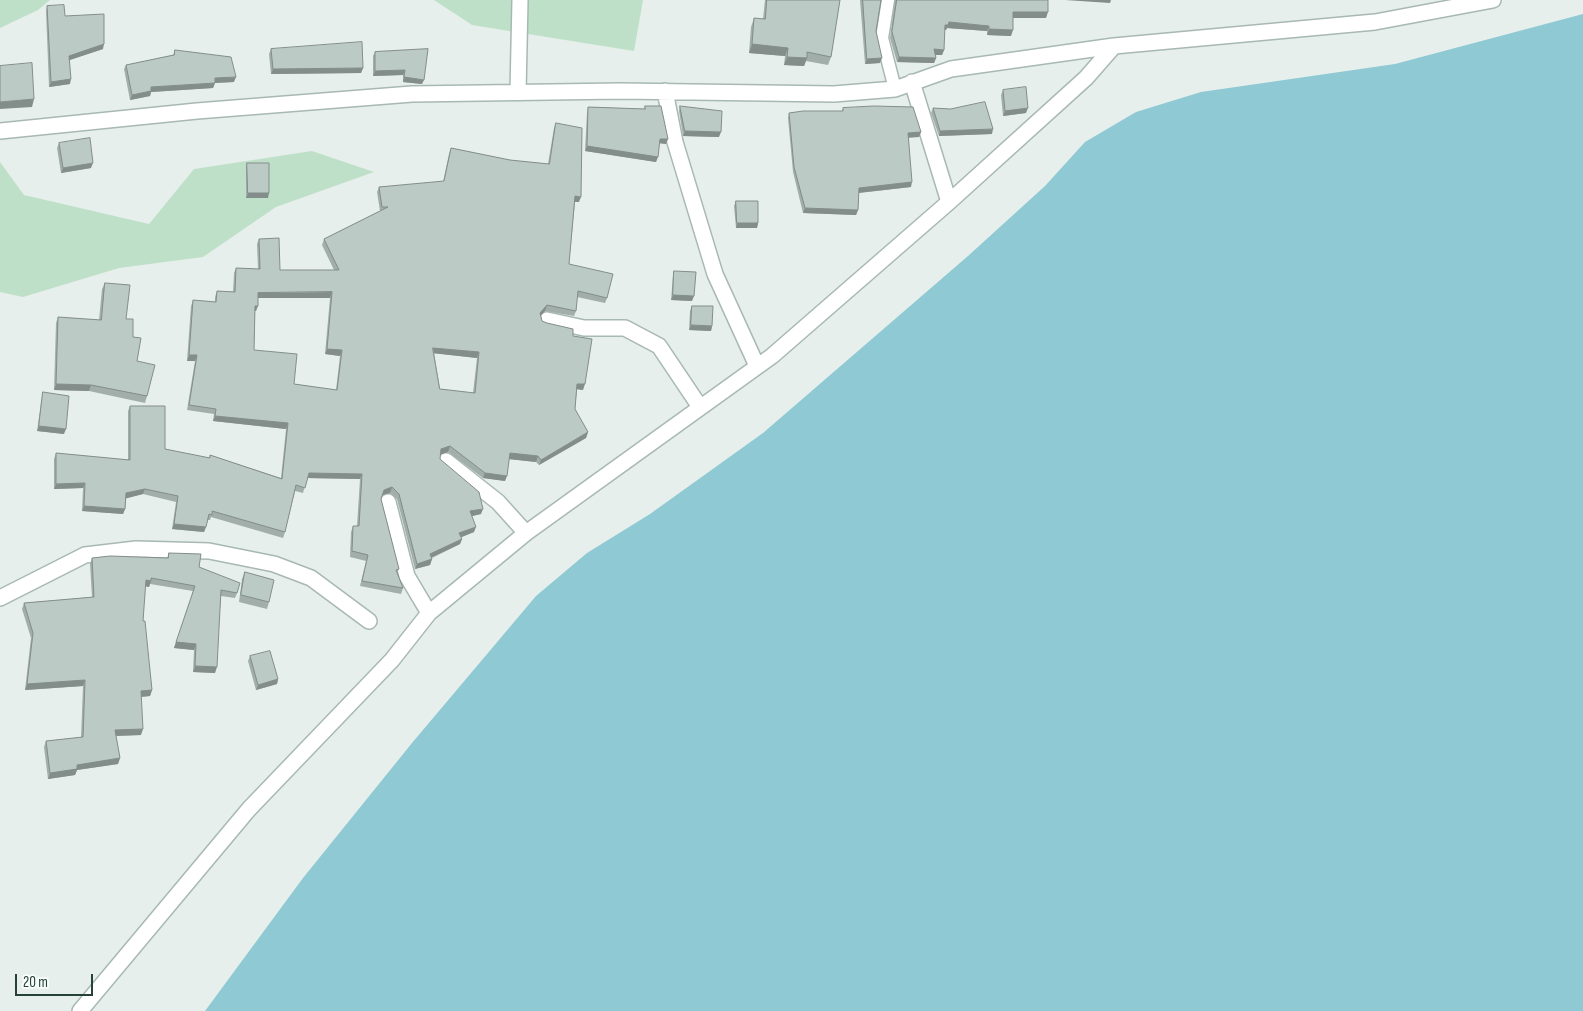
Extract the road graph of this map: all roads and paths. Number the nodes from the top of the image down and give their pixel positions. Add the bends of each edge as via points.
1 (520, 0) edge
2 (888, 0) edge
3 (1493, 0) edge
4 (1114, 46) junction
5 (912, 82) junction
6 (895, 89) junction
7 (665, 91) junction
8 (518, 92) junction
9 (0, 131) edge
10 (949, 202) junction
11 (547, 320) dead end
12 (757, 366) junction
13 (700, 407) junction
14 (446, 461) edge
15 (388, 502) dead end
16 (526, 533) junction
17 (0, 598) edge
18 (429, 614) junction
19 (370, 620) dead end
20 (80, 1011) edge

1 - 8 street
2 - 6 lane via 882,38
3 - 4 street via 1375,22
4 - 5 street via 951,69
4 - 10 street via 1086,78
5 - 6 street
5 - 10 street
6 - 7 street via 834,94
7 - 8 street
7 - 12 street via 675,142 715,274
8 - 9 street via 412,94
10 - 12 street
11 - 13 street via 584,328 625,328 659,346
12 - 13 street
13 - 16 street
14 - 16 street via 498,502
15 - 18 street via 407,576
16 - 18 street
17 - 19 street via 85,555 136,550 208,551 274,564 310,578
18 - 20 street via 392,660 249,809

